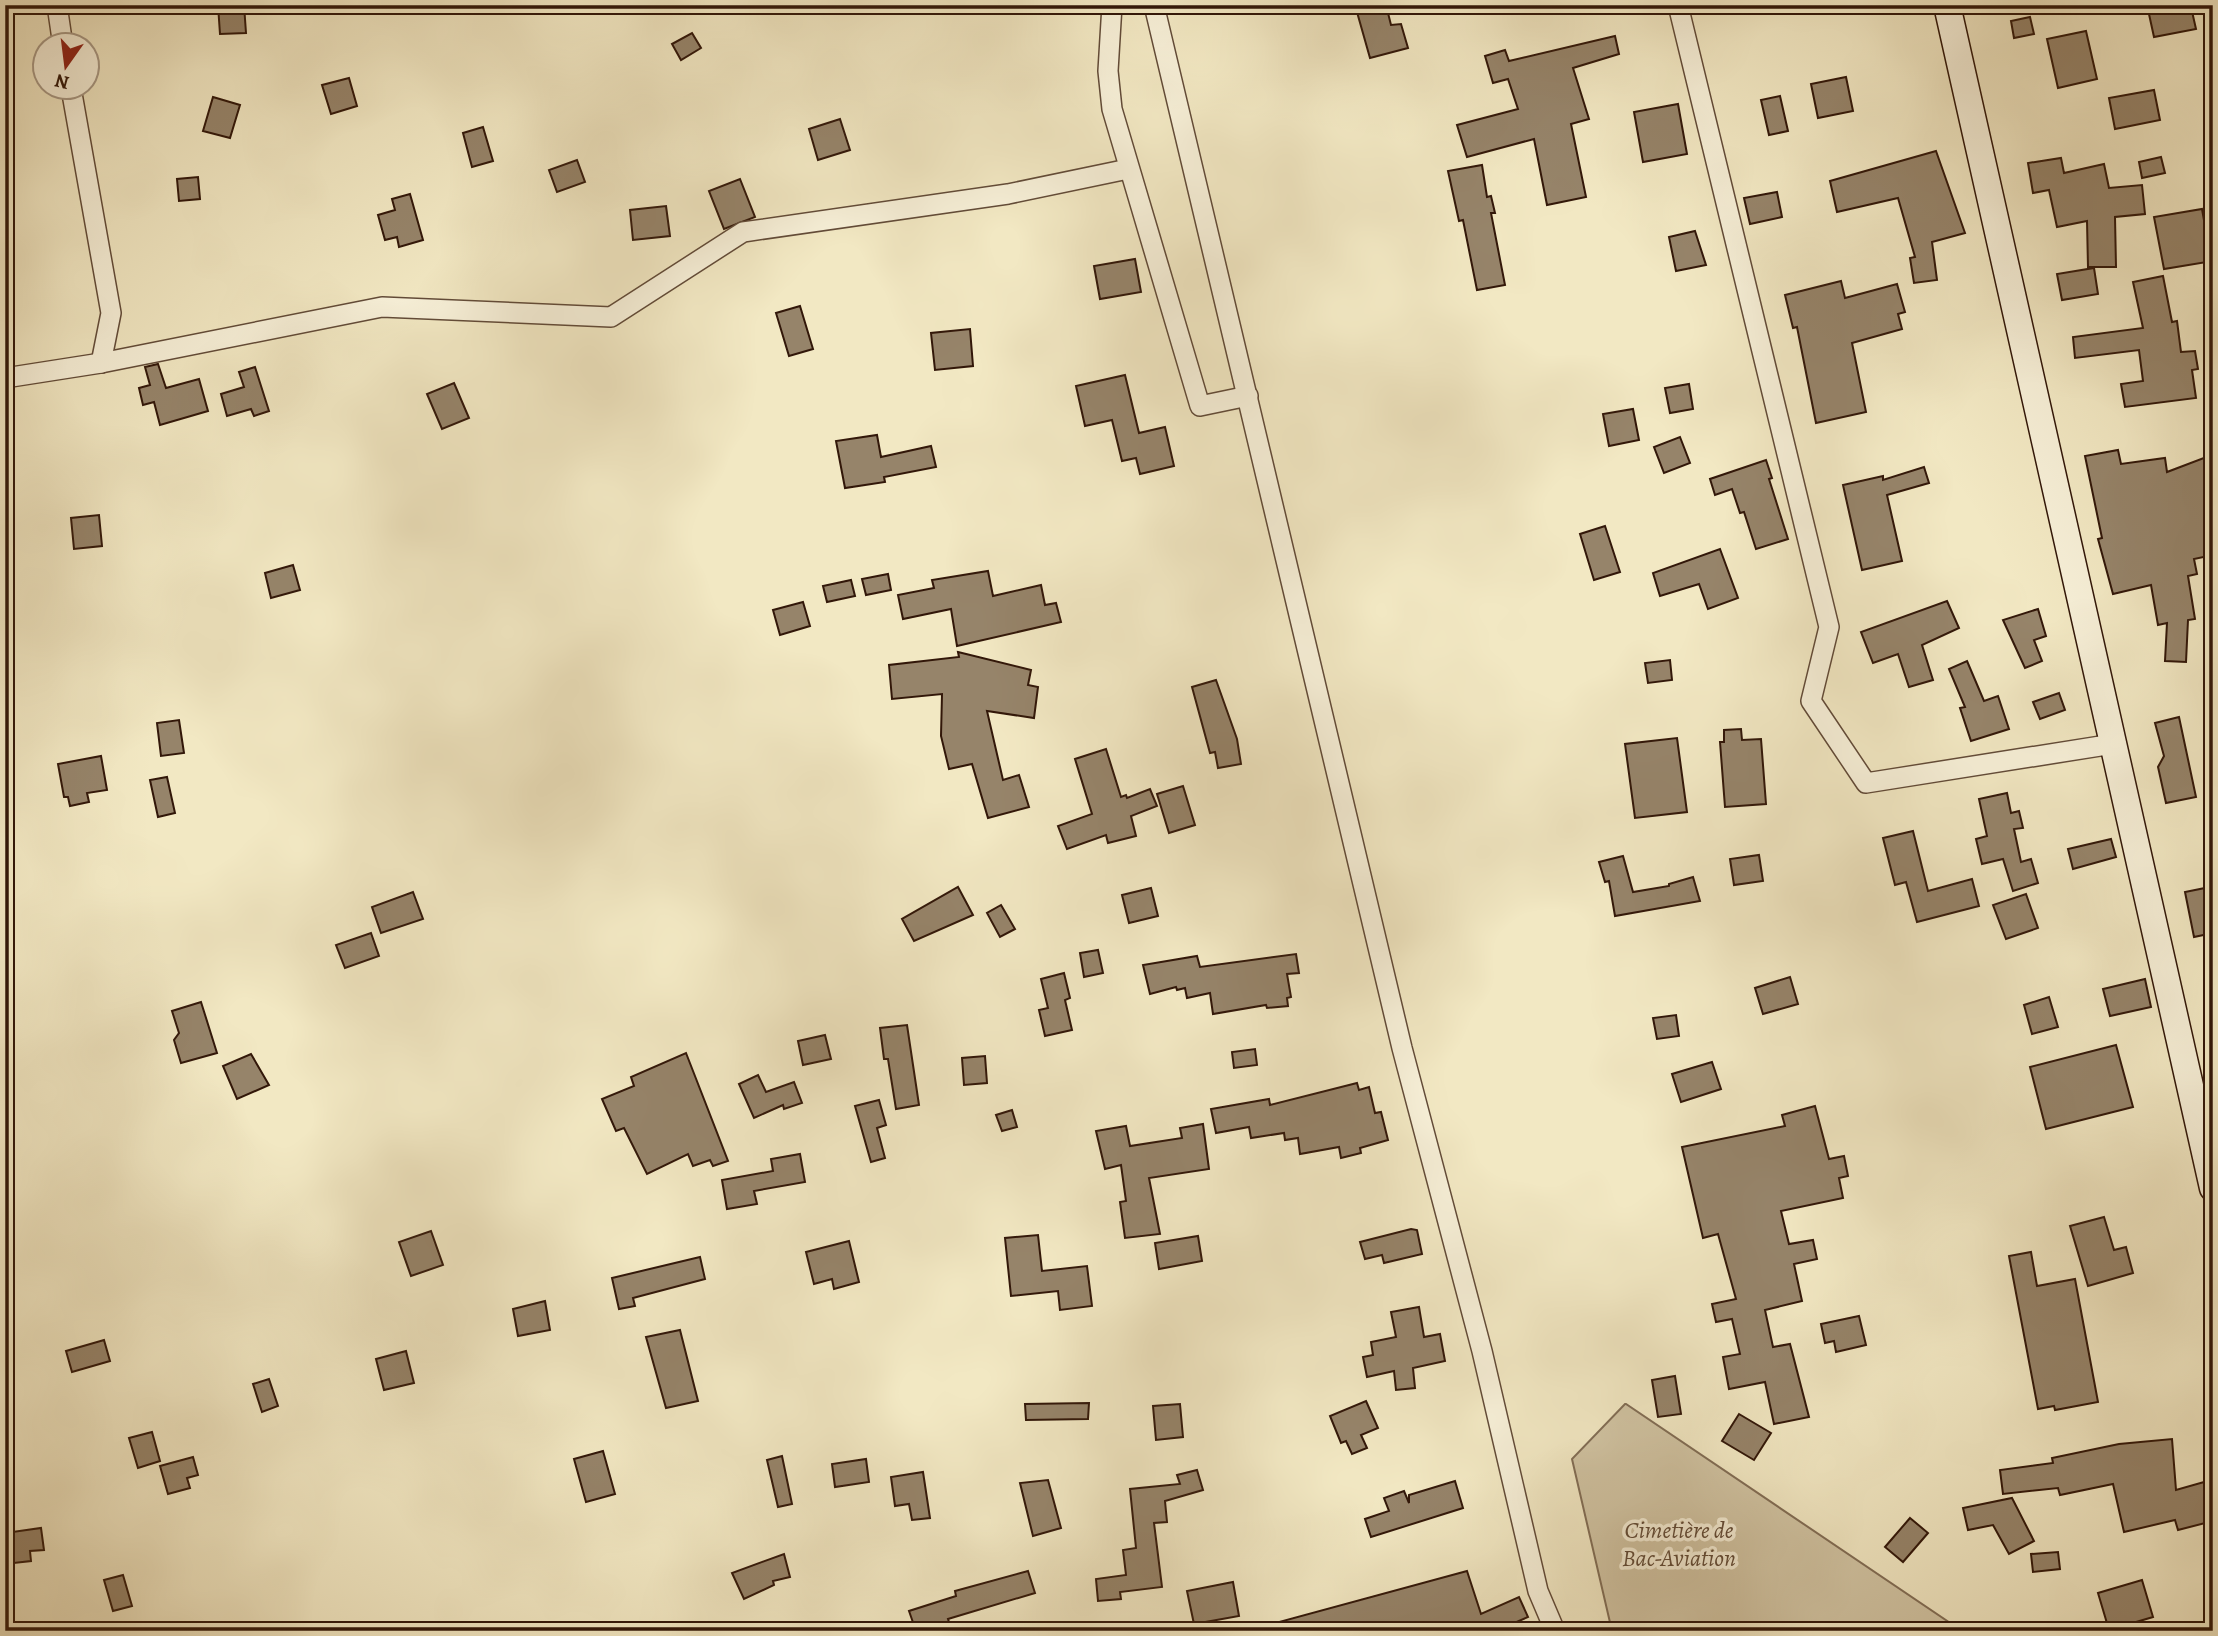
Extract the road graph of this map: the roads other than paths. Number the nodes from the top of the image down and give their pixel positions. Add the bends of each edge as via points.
1 (57, 5) edge
2 (1112, 5) edge
3 (1154, 5) edge
4 (1678, 5) edge
5 (1947, 5) edge
6 (62, 32) edge
7 (73, 102) edge
8 (1128, 169) junction
9 (101, 363) junction
10 (5, 378) edge
11 (1248, 396) junction
12 (2113, 744) junction
13 (2213, 1188) edge
14 (1556, 1631) edge

1 - 6 street
2 - 8 street via 1108,71 1112,109
3 - 11 street
4 - 12 street via 1829,627 1811,701 1866,783
5 - 12 street
7 - 9 street via 111,313
8 - 9 street via 1008,194 743,232 611,317 382,307
8 - 11 street via 1200,406
9 - 10 street
11 - 14 street via 1402,1048 1482,1352 1538,1591
12 - 13 street

